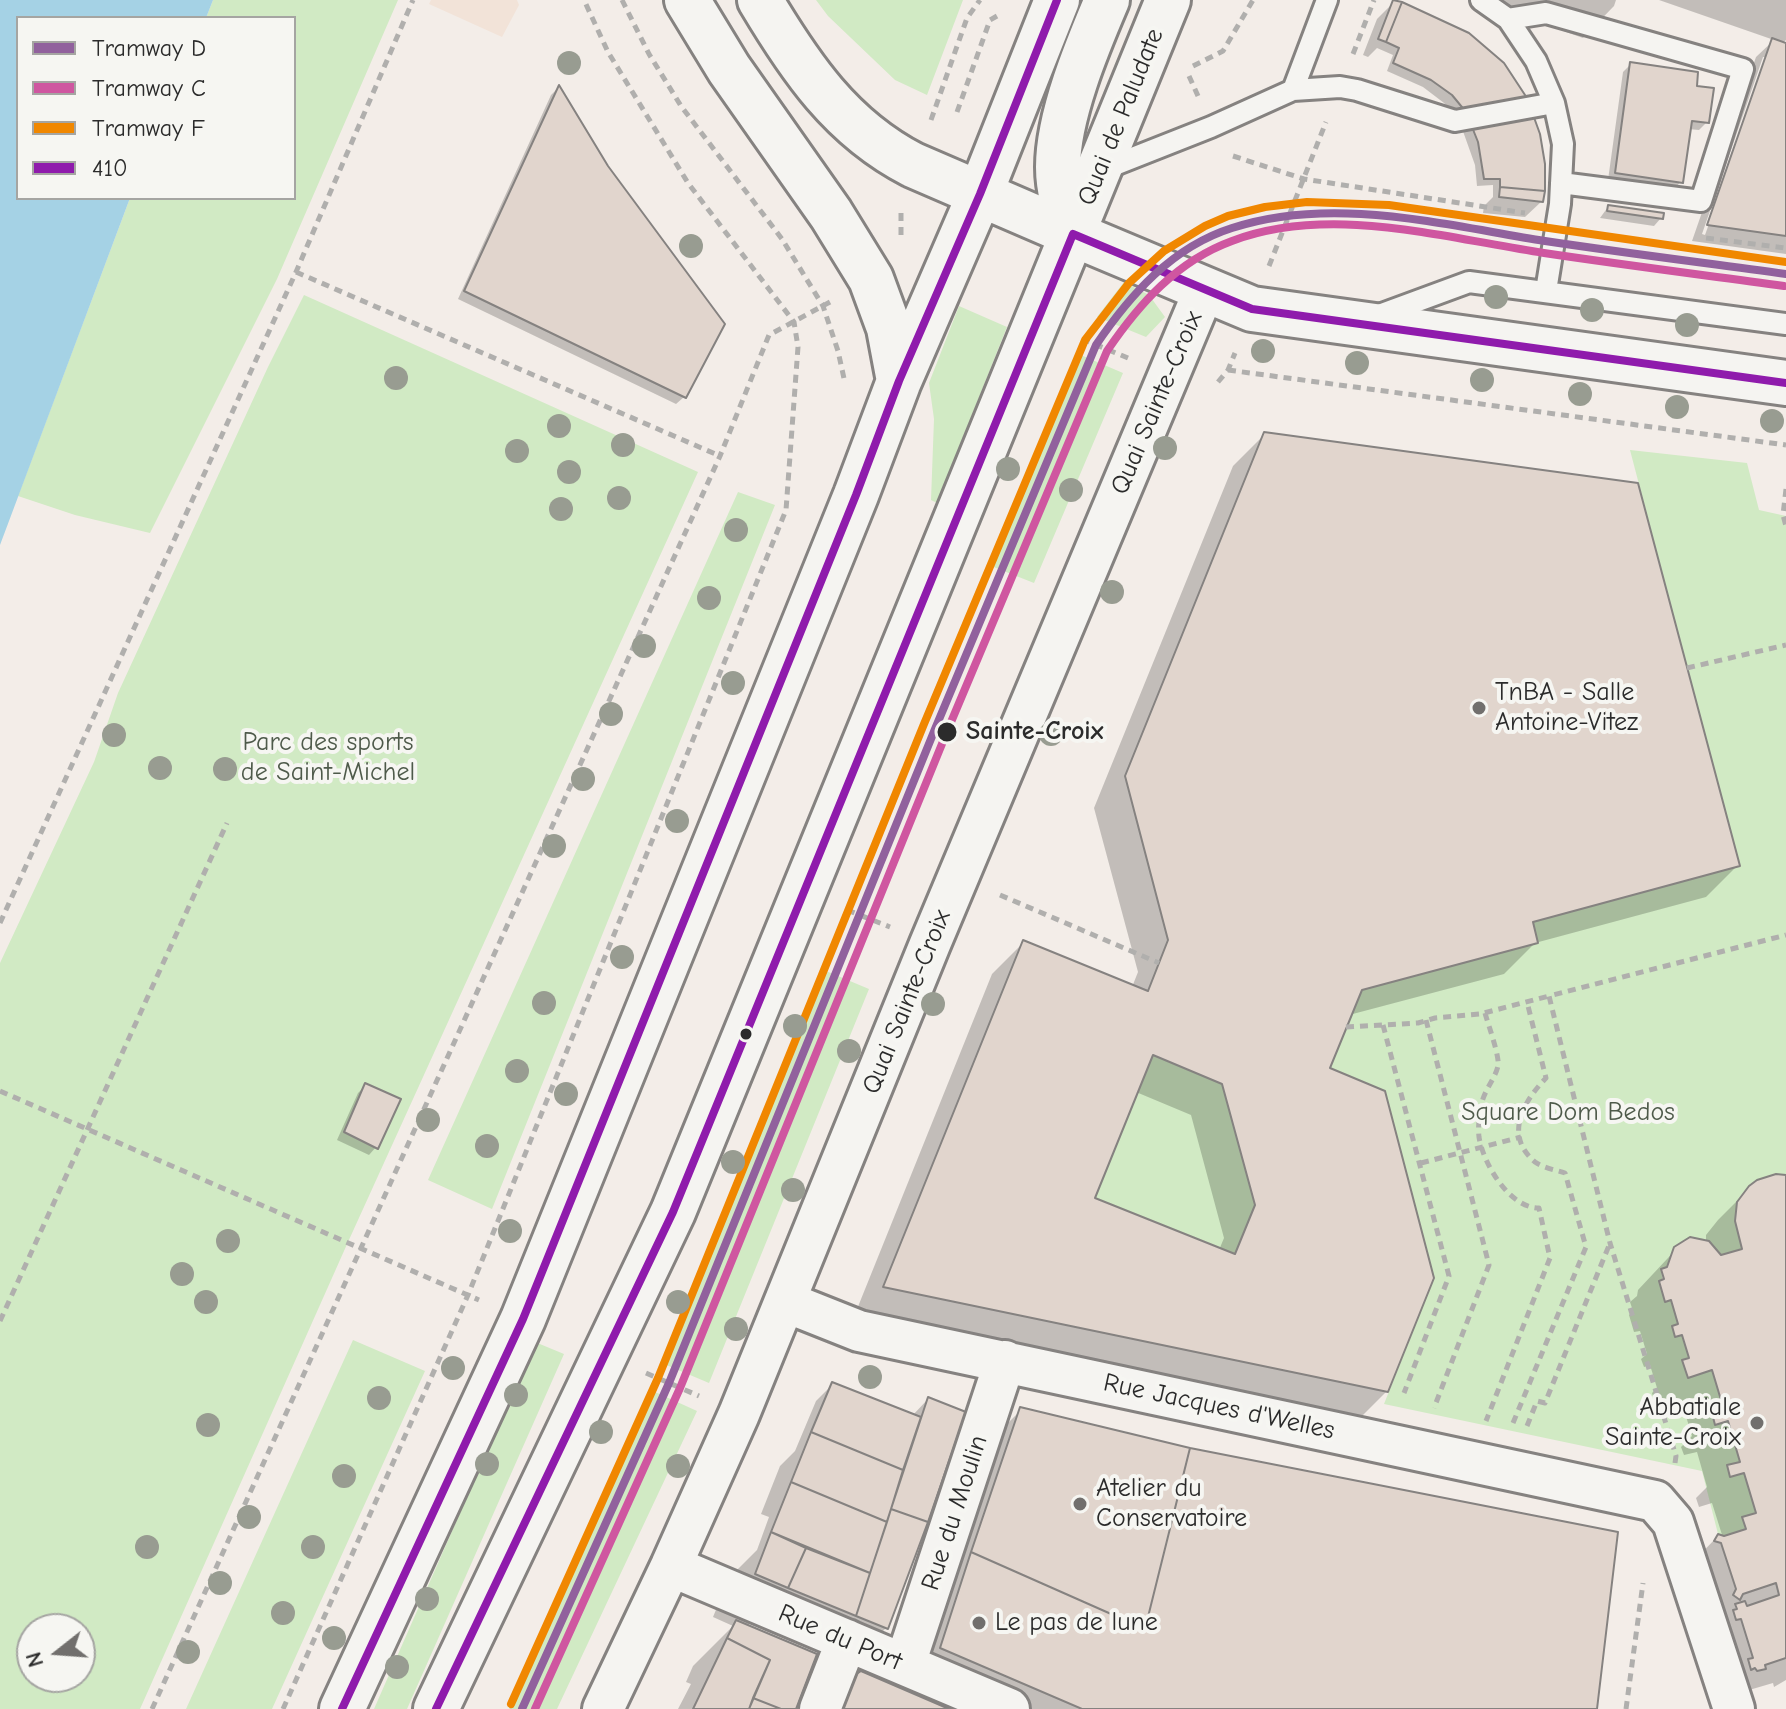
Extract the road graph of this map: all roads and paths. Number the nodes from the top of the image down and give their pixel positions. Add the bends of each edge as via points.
1 (413, 0) edge
2 (584, 0) edge
3 (622, 0) edge
4 (687, 0) edge
5 (760, 0) edge
6 (1057, 0) edge
7 (1107, 0) edge
8 (1168, 0) edge
9 (1253, 0) edge
10 (1327, 0) edge
11 (1481, 0) edge
12 (1508, 19) junction
13 (1185, 70) dead end
14 (1293, 90) junction
15 (1554, 103) junction
16 (1061, 133) junction
17 (1099, 171) junction
18 (1561, 183) junction
19 (980, 194) junction
20 (1073, 234) junction
21 (296, 272) junction
22 (1204, 291) junction
23 (1546, 291) junction
24 (794, 322) junction
25 (1359, 322) junction
26 (1786, 324) edge
27 (1228, 370) dead end
28 (899, 381) junction
29 (1786, 383) edge
30 (849, 396) dead end
31 (1786, 445) edge
32 (720, 456) junction
33 (1786, 489) edge
34 (1786, 526) edge
35 (1786, 645) edge
36 (1687, 668) dead end
37 (227, 823) dead end
38 (1000, 895) dead end
39 (0, 923) edge
40 (1786, 935) edge
41 (1159, 963) dead end
42 (1549, 996) junction
43 (1527, 1002) junction
44 (1485, 1013) junction
45 (1426, 1020) junction
46 (1383, 1025) junction
47 (1346, 1027) dead end
48 (0, 1091) edge
49 (87, 1129) junction
50 (1521, 1137) junction
51 (1482, 1147) junction
52 (1461, 1153) junction
53 (1421, 1163) junction
54 (1610, 1243) junction
55 (360, 1248) junction
56 (468, 1295) junction
57 (786, 1302) junction
58 (0, 1321) edge
59 (1005, 1361) junction
60 (1404, 1393) dead end
61 (1434, 1408) dead end
62 (1486, 1421) dead end
63 (1512, 1426) dead end
64 (1514, 1469) junction
65 (1655, 1501) junction
66 (671, 1566) junction
67 (1645, 1575) dead end
68 (847, 1640) junction
69 (905, 1664) junction
70 (152, 1709) edge
71 (283, 1709) edge
72 (342, 1709) edge
73 (436, 1709) edge
74 (603, 1709) edge
75 (820, 1709) edge
76 (1009, 1709) edge
77 (1626, 1709) edge
78 (1734, 1709) edge

1 - 21 path
2 - 24 path via 608,52 688,183
3 - 30 path via 681,106 782,239 823,306
4 - 28 main road via 871,279 889,328
5 - 19 main road via 795,59 865,134 905,161
6 - 19 main road
7 - 16 main road
8 - 17 main road, Quai de Paludate
9 - 13 path via 1223,51
10 - 14 lane
11 - 12 lane
12 - 15 lane via 1536,61
12 - 18 lane via 1546,13 1743,69 1701,201
14 - 15 lane via 1348,89 1455,121
14 - 17 lane
15 - 18 lane via 1563,144
16 - 17 lane via 1078,162
16 - 20 main road via 1061,201
17 - 20 main road, Quai de Paludate
18 - 23 lane
19 - 20 main road
19 - 28 main road
20 - 22 main road
20 - 73 main road via 673,1212
21 - 32 path
21 - 39 path
22 - 25 main road via 1252,309
22 - 57 street, Quai Sainte-Croix
23 - 25 lane via 1469,282
23 - 26 lane
24 - 32 path via 769,335
24 - 56 path via 798,347 786,510
25 - 29 main road
27 - 31 path
28 - 72 main road via 523,1319
32 - 55 path
33 - 34 path
35 - 36 path
37 - 49 path
38 - 41 path
40 - 42 path
42 - 43 path
42 - 54 path
43 - 44 path
43 - 50 path via 1546,1078 1524,1104
44 - 45 path
44 - 51 path via 1498,1065 1482,1101
45 - 46 path
45 - 52 path
46 - 47 path
46 - 53 path
48 - 49 path
49 - 55 path
49 - 58 path
50 - 51 path
50 - 63 path via 1536,1162 1565,1173 1586,1247
51 - 52 path
51 - 62 path via 1501,1183 1522,1203 1539,1208 1550,1258
52 - 53 path
52 - 61 path via 1489,1265
53 - 60 path via 1449,1276
54 - 64 path via 1545,1403 1537,1401
54 - 65 path via 1676,1456
55 - 56 path
55 - 70 path
56 - 71 path
57 - 59 street, Rue Jacques d'Welles via 859,1331
57 - 66 street, Quai Sainte-Croix
59 - 64 street, Rue Jacques d'Welles
59 - 69 street, Rue du Moulin
64 - 65 street, Rue Jacques d'Welles
65 - 78 street via 1673,1522
66 - 68 street, Rue du Port
66 - 74 street, Quai Sainte-Croix
67 - 77 path
68 - 69 street, Rue du Port
68 - 75 street
69 - 76 street, Rue du Port

